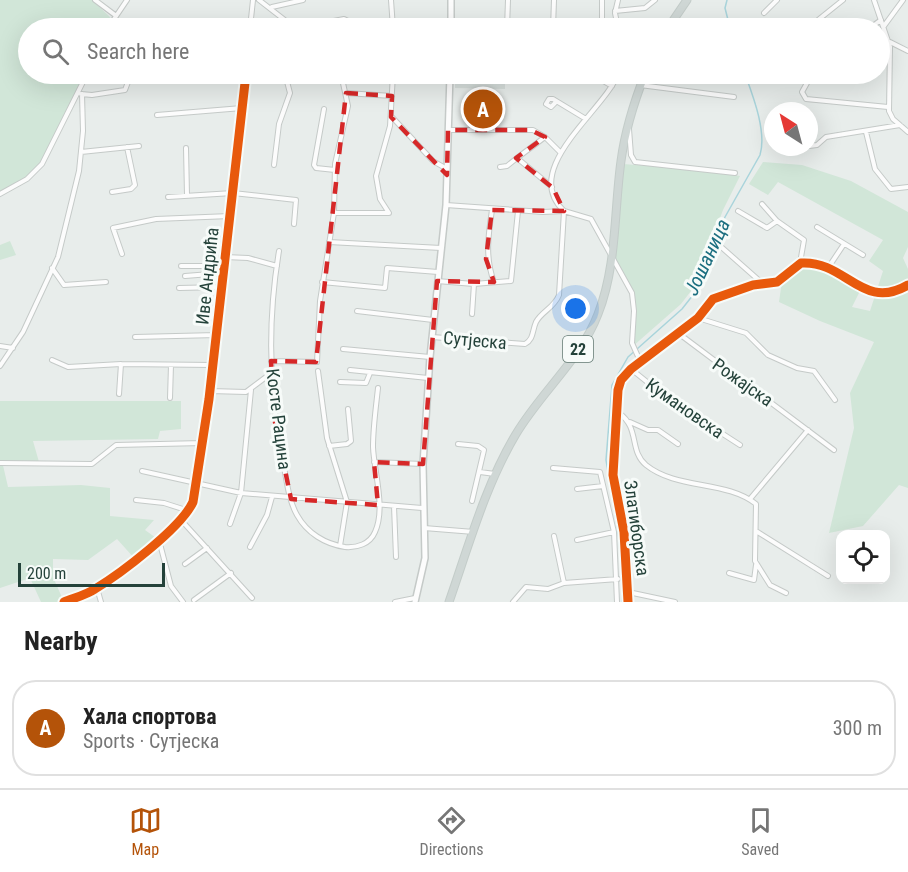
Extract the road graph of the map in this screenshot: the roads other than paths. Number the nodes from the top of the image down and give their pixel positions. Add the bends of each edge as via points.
1 (95, 0) edge
2 (127, 0) edge
3 (253, 0) edge
4 (259, 0) edge
5 (303, 0) edge
6 (391, 0) edge
7 (452, 0) edge
8 (508, 0) edge
9 (554, 0) edge
10 (602, 0) edge
11 (618, 0) edge
12 (655, 0) edge
13 (687, 0) edge
14 (777, 0) edge
15 (843, 0) edge
16 (874, 0) edge
17 (903, 0) edge
18 (271, 7) junction
19 (615, 11) junction
20 (764, 13) dead end
21 (115, 15) junction
22 (113, 18) edge
23 (251, 18) edge
24 (284, 18) edge
25 (392, 18) edge
26 (451, 18) edge
27 (507, 18) edge
28 (553, 18) edge
29 (602, 18) edge
30 (616, 18) edge
31 (675, 18) edge
32 (820, 18) edge
33 (880, 18) edge
34 (890, 18) edge
35 (890, 42) edge
36 (908, 51) edge
37 (890, 52) edge
38 (83, 84) edge
39 (127, 84) edge
40 (245, 84) edge
41 (288, 84) edge
42 (344, 84) edge
43 (393, 84) edge
44 (450, 84) edge
45 (608, 84) edge
46 (806, 84) edge
47 (640, 85) joint
48 (612, 86) joint
49 (80, 93) junction
50 (346, 93) junction
51 (392, 96) junction
52 (734, 97) dead end
53 (555, 103) dead end
54 (888, 106) junction
55 (242, 108) junction
56 (324, 109) dead end
57 (157, 115) dead end
58 (392, 116) junction
59 (586, 119) junction
60 (628, 122) junction
61 (900, 125) junction
62 (448, 130) junction
63 (866, 132) junction
64 (908, 132) edge
65 (545, 136) junction
66 (818, 144) edge
67 (139, 146) dead end
68 (127, 147) junction
69 (186, 148) dead end
70 (560, 152) junction
71 (81, 153) junction
72 (517, 158) junction
73 (274, 165) dead end
74 (500, 167) dead end
75 (447, 169) junction
76 (335, 170) junction
77 (735, 172) dead end
78 (908, 187) edge
79 (553, 188) junction
80 (112, 192) dead end
81 (233, 193) junction
82 (0, 194) edge
83 (187, 195) junction
84 (168, 197) dead end
85 (762, 204) dead end
86 (446, 206) junction
87 (492, 210) junction
88 (518, 211) junction
89 (564, 211) junction
90 (738, 211) dead end
91 (334, 213) junction
92 (230, 216) junction
93 (777, 221) junction
94 (294, 224) dead end
95 (817, 227) dead end
96 (329, 242) junction
97 (844, 244) junction
98 (719, 245) dead end
99 (441, 248) junction
100 (279, 251) dead end
101 (122, 254) dead end
102 (612, 255) junction
103 (863, 255) dead end
104 (225, 257) junction
105 (800, 264) junction
106 (182, 266) dead end
107 (224, 266) junction
108 (276, 266) junction
109 (52, 268) junction
110 (828, 268) junction
111 (438, 272) junction
112 (223, 273) junction
113 (185, 276) dead end
114 (437, 281) junction
115 (106, 282) dead end
116 (322, 282) junction
117 (494, 282) junction
118 (762, 283) junction
119 (474, 284) junction
120 (908, 285) edge
121 (222, 287) junction
122 (179, 288) dead end
123 (357, 311) dead end
124 (472, 314) dead end
125 (698, 318) junction
126 (433, 320) junction
127 (678, 333) junction
128 (217, 335) junction
129 (135, 337) dead end
130 (432, 337) junction
131 (0, 346) edge
132 (14, 348) junction
133 (344, 349) dead end
134 (430, 357) junction
135 (638, 359) junction
136 (52, 360) dead end
137 (272, 361) junction
138 (121, 364) junction
139 (171, 365) junction
140 (0, 366) edge
141 (213, 366) junction
142 (631, 369) junction
143 (350, 370) dead end
144 (318, 371) dead end
145 (370, 373) junction
146 (270, 374) junction
147 (623, 377) joint
148 (428, 378) junction
149 (340, 382) dead end
150 (378, 388) dead end
151 (251, 390) junction
152 (210, 391) junction
153 (119, 394) dead end
154 (170, 398) dead end
155 (835, 400) dead end
156 (348, 409) dead end
157 (618, 413) junction
158 (630, 422) junction
159 (808, 430) junction
160 (203, 443) junction
161 (458, 444) dead end
162 (678, 444) dead end
163 (740, 445) dead end
164 (329, 446) junction
165 (834, 450) dead end
166 (374, 462) junction
167 (0, 464) edge
168 (423, 464) junction
169 (554, 468) dead end
170 (142, 471) dead end
171 (480, 472) junction
172 (495, 474) junction
173 (198, 482) junction
174 (603, 486) junction
175 (577, 489) dead end
176 (241, 493) junction
177 (272, 497) junction
178 (291, 499) junction
179 (750, 499) junction
180 (136, 500) dead end
181 (471, 501) dead end
182 (347, 502) junction
183 (378, 505) junction
184 (394, 506) junction
185 (422, 508) junction
186 (189, 511) junction
187 (182, 521) junction
188 (230, 524) dead end
189 (423, 528) junction
190 (756, 531) junction
191 (474, 532) junction
192 (614, 532) junction
193 (554, 536) dead end
194 (159, 540) junction
195 (577, 540) dead end
196 (340, 546) junction
197 (250, 547) dead end
198 (207, 548) junction
199 (396, 557) dead end
200 (185, 564) dead end
201 (756, 564) junction
202 (231, 573) junction
203 (729, 573) dead end
204 (828, 576) dead end
205 (618, 579) junction
206 (564, 582) junction
207 (97, 588) junction
208 (628, 592) junction
209 (786, 593) dead end
210 (252, 598) dead end
211 (194, 600) dead end
212 (415, 600) edge
213 (64, 602) edge
214 (101, 602) edge
215 (183, 602) edge
216 (395, 602) edge
217 (448, 602) edge
218 (513, 602) edge
219 (617, 602) edge
220 (628, 602) edge
221 (675, 602) edge

1 - 21 street
2 - 21 street
3 - 23 street
4 - 18 street
5 - 18 street
6 - 25 street
7 - 26 street
8 - 27 street
9 - 28 street
10 - 29 street
11 - 19 street
12 - 19 street via 645,8
13 - 31 main road
14 - 20 street
15 - 32 street
16 - 33 street
17 - 34 street
18 - 24 street
19 - 30 street
21 - 22 street
35 - 36 street
37 - 54 street
38 - 49 street
39 - 49 street via 124,90
40 - 55 street, Иве Андрића
41 - 73 street via 290,93 279,124
42 - 50 street
43 - 51 street
44 - 62 street
45 - 48 street
46 - 54 street via 802,92 806,99
47 - 52 street
47 - 60 main road, 22
48 - 59 street
49 - 71 street
49 - 82 street via 42,164 27,179
50 - 51 street
50 - 76 street via 347,113
51 - 58 street
53 - 59 street
54 - 61 street
55 - 57 street
55 - 81 street, Иве Андрића
56 - 76 street via 314,165
58 - 75 street via 433,161
58 - 91 street via 376,176 378,191 389,213
59 - 70 street
60 - 77 street via 635,162
60 - 102 main road, 22 via 620,163
61 - 63 street
61 - 64 street
62 - 65 street via 531,130
62 - 75 street
63 - 66 street via 826,137
63 - 78 street via 877,171 891,189
65 - 70 street
65 - 72 street
67 - 68 street
68 - 71 street
68 - 80 street via 135,185
69 - 83 street
70 - 79 street
71 - 109 street via 64,236
72 - 74 street
72 - 79 street, Сутјеска
75 - 86 street
76 - 91 street
79 - 89 street, Сутјеска
81 - 83 street
81 - 92 street, Иве Андрића
81 - 94 street via 296,200
83 - 84 street
85 - 93 street
86 - 87 street
86 - 99 street
87 - 88 street
87 - 117 street via 486,257
88 - 89 street
88 - 117 street via 512,280
89 - 102 street via 591,219
89 - 130 street, Сутјеска via 559,295 552,308 538,319 529,342
90 - 93 street via 767,228
91 - 96 street
92 - 101 street, Иве Андрића via 156,219 113,228
92 - 104 street, Иве Андрића
93 - 105 street via 804,240
95 - 97 street
96 - 99 street
96 - 116 street
97 - 103 street
97 - 110 street
98 - 118 street
99 - 111 street
100 - 108 street, Косте Рацина
102 - 135 street via 634,298 632,347
102 - 172 main road, 22 via 603,298 589,333 523,423
104 - 107 street, Иве Андрића
104 - 108 street via 248,258
105 - 110 street
105 - 118 street via 782,279
106 - 107 street
107 - 112 street, Иве Андрића
108 - 137 street, Косте Рацина
109 - 115 street via 64,285
109 - 132 street
110 - 120 street via 874,294
111 - 114 street
111 - 116 street via 387,268 385,288
112 - 113 street
112 - 121 street, Иве Андрића
114 - 119 street
114 - 126 street
116 - 137 street via 317,362
117 - 119 street
118 - 125 street via 713,299
119 - 124 street
121 - 122 street
121 - 128 street, Иве Андрића
123 - 126 street
125 - 127 street
125 - 155 street via 746,333 768,355 797,368 814,370
126 - 130 street
127 - 135 street, Кумановска
127 - 159 street, Рожајска
128 - 129 street
128 - 141 street, Иве Андрића
130 - 134 street
131 - 132 street
132 - 140 street
133 - 134 street
134 - 148 street
135 - 142 street, Кумановска
136 - 138 street via 68,368
137 - 146 street, Косте Рацина
138 - 139 street
138 - 153 street
139 - 141 street
139 - 154 street
141 - 152 street, Иве Андрића
142 - 147 street, Кумановска
142 - 163 street, Кумановска via 667,398
143 - 145 street
144 - 164 street
145 - 148 street
145 - 149 street via 366,383
146 - 151 street
146 - 178 street, Косте Рацина
147 - 157 street, Златиборска via 618,390
148 - 168 street
150 - 166 street
151 - 152 street
151 - 176 street
152 - 160 street, Иве Андрића
156 - 164 street via 351,441
157 - 158 street
157 - 208 street, Златиборска via 613,475 623,526
158 - 162 street via 658,430
158 - 179 street via 638,454 647,466
159 - 165 street, Рожајска
159 - 179 street
160 - 167 street via 116,445 92,465
160 - 173 street, Иве Андрића
161 - 171 street via 483,448
164 - 182 street
166 - 168 street
166 - 183 street
168 - 185 street
169 - 174 street via 600,472
170 - 173 street
171 - 172 street
171 - 181 street
172 - 191 main road, 22
173 - 176 street
173 - 186 street, Иве Андрића
174 - 175 street
174 - 192 street
176 - 177 street, Косте Рацина
176 - 188 street
177 - 178 street, Косте Рацина
177 - 197 street, Косте Рацина
178 - 182 street, Косте Рацина
178 - 196 street, Косте Рацина via 298,517 311,531
179 - 190 street via 758,508
180 - 186 street
182 - 183 street, Косте Рацина
182 - 196 street
183 - 184 street, Косте Рацина
183 - 196 street, Косте Рацина via 375,533 363,545
184 - 185 street, Косте Рацина
184 - 199 street
185 - 189 street
186 - 187 street, Иве Андрића
187 - 194 street, Иве Андрића
187 - 198 street
189 - 191 street
189 - 212 street via 424,562
190 - 201 street
190 - 204 street
191 - 217 main road, 22
192 - 195 street
192 - 205 street
193 - 206 street
194 - 207 street, Иве Андрића
194 - 215 street via 171,586
198 - 200 street
198 - 202 street
201 - 203 street via 754,580
201 - 209 street via 770,585
202 - 210 street
202 - 211 street
205 - 206 street
205 - 219 street
206 - 218 street via 548,589 526,587
207 - 213 street, Иве Андрића
207 - 214 street
208 - 220 street, Златиборска
208 - 221 street, Златиборска
212 - 216 street

